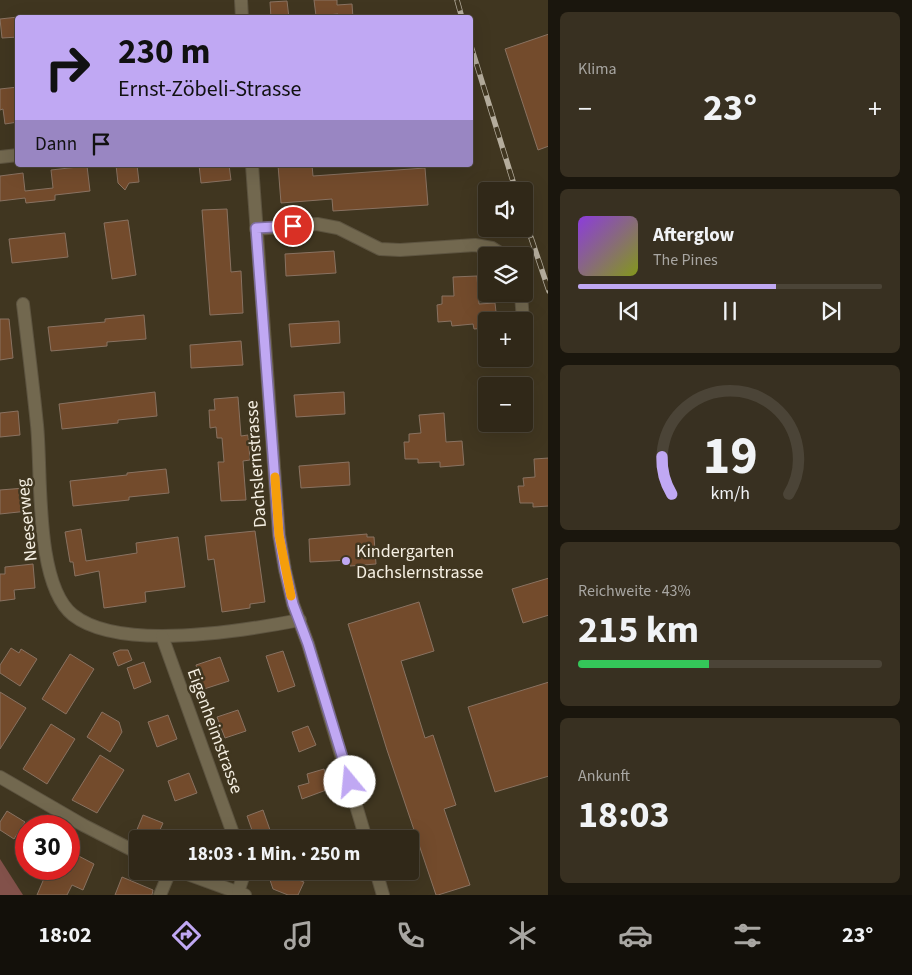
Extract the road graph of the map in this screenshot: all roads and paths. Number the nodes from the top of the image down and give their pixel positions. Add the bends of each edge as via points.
1 (241, 0) edge
2 (242, 15) edge
3 (15, 155) edge
4 (0, 157) edge
5 (252, 167) edge
6 (256, 228) junction
7 (488, 247) edge
8 (23, 304) dead end
9 (300, 620) junction
10 (162, 636) junction
11 (0, 777) edge
12 (232, 830) edge
13 (363, 830) edge
14 (129, 848) edge
15 (166, 880) edge
16 (205, 880) edge
17 (244, 880) edge
18 (378, 880) edge
19 (242, 893) edge
20 (160, 895) edge
21 (382, 895) edge

1 - 2 street
3 - 4 street
5 - 6 street, Dachslernstrasse
6 - 7 street via 317,224 338,228 380,248 400,250 475,244
6 - 9 street, Dachslernstrasse via 279,535 293,604
8 - 10 street, Neeserweg via 37,427 42,534 56,592 72,615 97,628
9 - 10 street, Neeserweg via 239,630
9 - 13 street, Dachslernstrasse
10 - 12 street, Eigenheimstrasse
11 - 14 street
15 - 20 street
16 - 19 street
17 - 19 street
18 - 21 street

